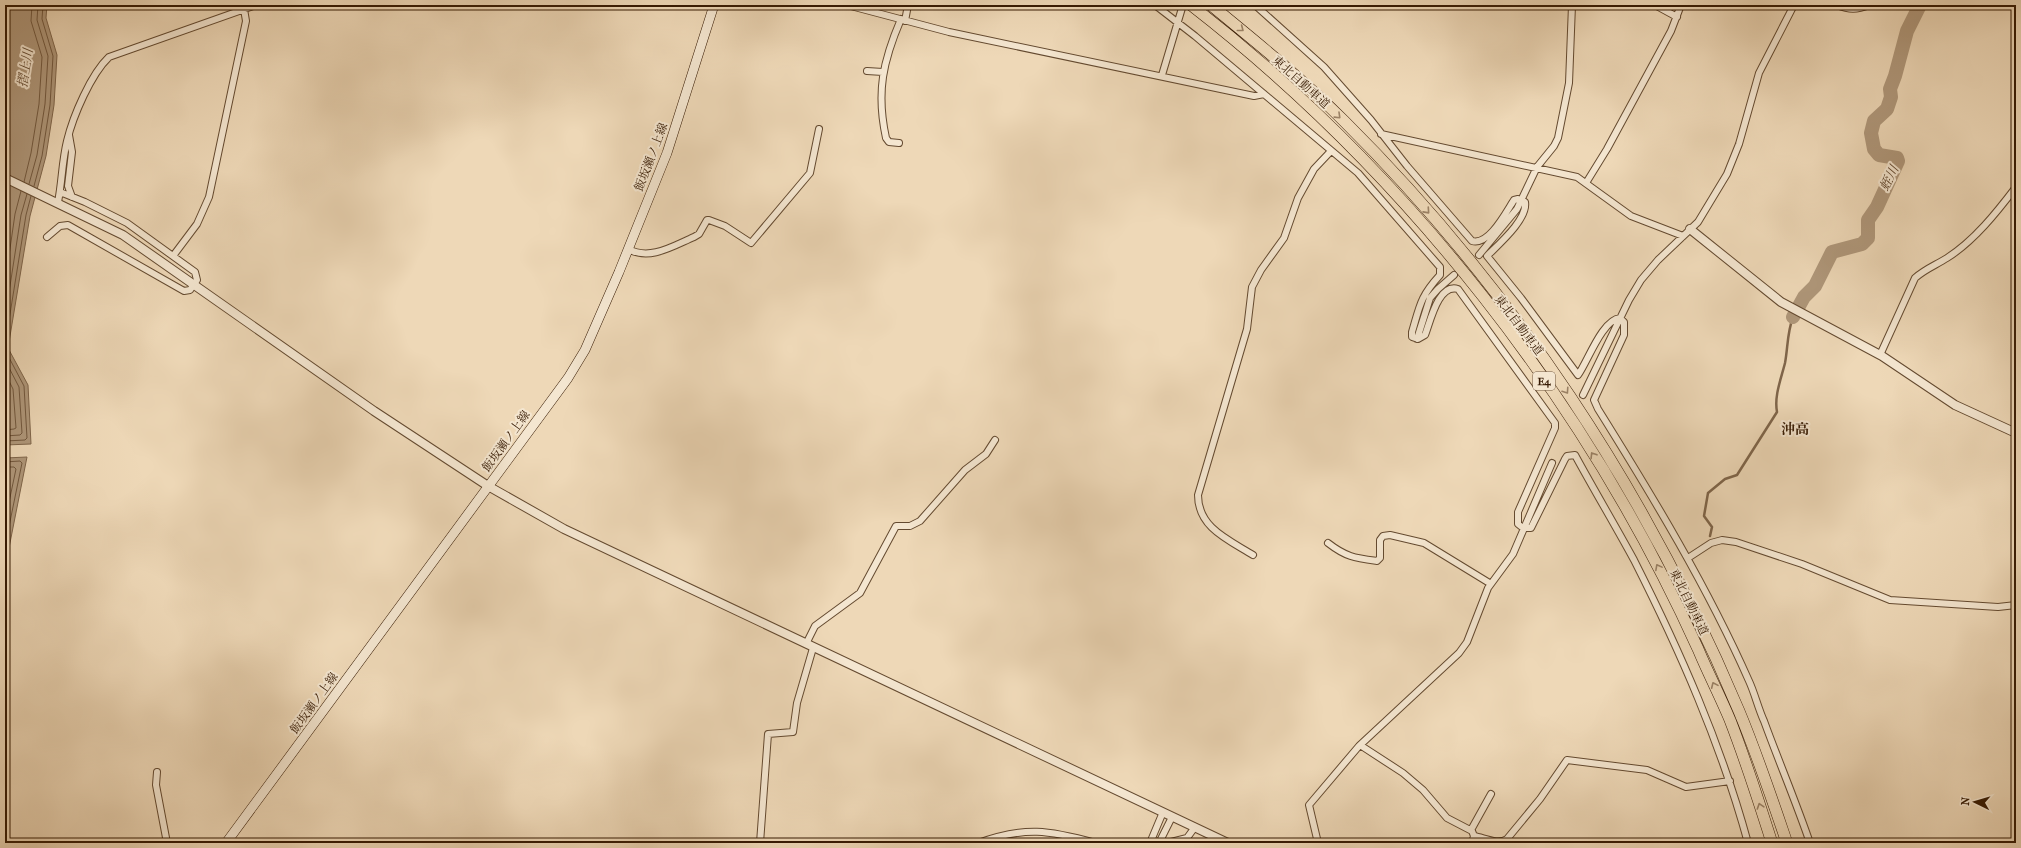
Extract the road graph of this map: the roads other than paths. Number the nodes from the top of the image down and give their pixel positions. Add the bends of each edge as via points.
1 (256, 5) edge
2 (714, 5) edge
3 (847, 5) edge
4 (908, 5) edge
5 (1155, 5) edge
6 (1211, 5) edge
7 (1256, 5) edge
8 (1572, 5) edge
9 (1655, 5) edge
10 (1681, 5) edge
11 (1794, 5) edge
12 (1838, 5) edge
13 (1868, 5) edge
14 (1186, 7) edge
15 (244, 9) junction
16 (1677, 17) junction
17 (903, 20) junction
18 (1177, 22) junction
19 (866, 71) dead end
20 (883, 72) junction
21 (1162, 75) junction
22 (1264, 94) junction
23 (819, 129) dead end
24 (1381, 134) junction
25 (69, 135) junction
26 (899, 143) dead end
27 (1331, 151) junction
28 (1537, 167) junction
29 (5, 178) edge
30 (1586, 183) junction
31 (2016, 187) edge
32 (60, 192) junction
33 (72, 197) junction
34 (1522, 200) junction
35 (58, 202) junction
36 (1690, 229) junction
37 (1683, 236) junction
38 (47, 238) dead end
39 (628, 249) junction
40 (1479, 255) dead end
41 (173, 256) junction
42 (1454, 275) dead end
43 (194, 284) junction
44 (1620, 318) junction
45 (1416, 339) junction
46 (1880, 355) junction
47 (1583, 395) dead end
48 (2016, 433) edge
49 (995, 440) dead end
50 (1552, 463) dead end
51 (488, 486) junction
52 (1523, 528) junction
53 (1328, 543) dead end
54 (1253, 555) dead end
55 (1688, 558) junction
56 (1491, 584) junction
57 (2016, 605) edge
58 (810, 646) junction
59 (1360, 745) junction
60 (157, 772) dead end
61 (1730, 781) junction
62 (1491, 794) dead end
63 (1163, 812) junction
64 (1172, 816) junction
65 (1195, 827) junction
66 (1472, 833) junction
67 (1508, 841) edge
68 (167, 843) edge
69 (226, 843) edge
70 (760, 843) edge
71 (978, 843) edge
72 (1096, 843) edge
73 (1150, 843) edge
74 (1159, 843) edge
75 (1167, 843) edge
76 (1228, 843) edge
77 (1318, 843) edge
78 (1472, 843) edge
79 (1748, 843) edge
80 (1772, 843) edge
81 (1787, 843) edge
82 (1810, 843) edge

1 - 15 street
2 - 39 main road, 飯坂瀬ノ上線 via 667,153
3 - 17 street
4 - 17 street
5 - 18 street
6 -> 81 highway, 東北自動車道 / E4 via 1311,90 1391,170 1477,268 1549,365 1607,454 1688,601 1740,713
7 - 24 street via 1324,67
8 - 28 street via 1569,83 1562,120 1554,146
9 - 16 street
10 - 16 street
11 - 36 street via 1760,74 1727,174 1698,222
12 - 13 street via 1848,10
14 - 18 street
80 -> 14 highway, 東北自動車道 / E4 via 1729,718 1678,606 1619,497 1531,362 1500,319 1427,229 1376,173 1325,121 1260,62
15 - 25 street via 109,57 96,73 78,109
15 - 41 street via 246,21 209,197 197,224
16 - 30 street via 1607,150
17 - 20 street
17 - 21 street via 949,32
18 - 21 street
18 - 22 street
19 - 20 street
20 - 26 street via 881,107 886,138 889,142
21 - 22 street via 1254,96
22 - 27 street
23 - 39 street via 810,173 751,243 725,226 707,220 699,234 655,254
24 - 28 street
24 - 34 street via 1472,241 1484,240 1507,213 1514,200
25 - 32 street
25 - 33 street via 72,152 68,186
27 - 45 street via 1358,173 1440,267 1440,275 1421,300 1412,332 1412,337
27 - 54 street via 1314,169 1298,198 1284,238 1252,287 1243,343 1198,495 1199,508 1208,525
28 - 30 street via 1577,177
28 - 34 street
29 - 35 street
30 - 37 street via 1630,216
31 - 46 street via 1998,212 1983,227 1948,258 1915,278
32 - 33 street
32 - 35 street
33 - 41 street via 127,223
34 - 40 street via 1508,222
34 - 44 street via 1526,208 1521,218 1506,238 1487,256 1522,298 1578,375 1604,330 1612,321
35 - 43 street via 123,235
36 - 37 street
36 - 46 street via 1781,302
37 - 44 street via 1641,280
38 - 43 street via 60,226 68,225 184,291 190,290
39 - 51 main road, 飯坂瀬ノ上線 via 585,350 568,378
41 - 43 street via 195,272 197,280
42 - 45 street via 1430,298
43 - 51 street via 374,411
44 - 47 street
44 - 55 street via 1624,322 1624,335 1594,400
45 - 52 street via 1425,335 1440,298 1451,289 1458,289 1555,423 1518,512 1517,521
46 - 48 street via 1955,405
49 - 58 street via 986,454 966,470 920,521 910,526 896,526 863,588 857,596 815,626
50 - 52 street
51 - 58 street via 564,529
51 - 69 main road, 飯坂瀬ノ上線
52 - 56 street via 1513,554
52 - 61 street via 1529,529 1532,526 1565,459 1574,455 1634,560 1697,694
53 - 56 street via 1350,557 1377,561 1380,558 1380,540 1383,536 1390,535 1424,543
55 - 57 street via 1711,543 1722,540 1736,542 1802,564 1890,600
55 - 82 street via 1750,683
56 - 59 street via 1483,598 1467,642 1459,653
58 - 63 street
58 - 70 street via 797,703 794,732 768,734
59 - 66 street via 1403,773 1423,790 1447,818
59 - 77 street via 1309,805
60 - 68 street via 156,785
61 - 67 street via 1686,787 1647,770 1566,760
61 - 79 street
62 - 66 street
63 - 64 street
63 - 73 street
64 - 65 street
64 - 74 street
65 - 75 street via 1187,838
65 - 76 street
66 - 67 street via 1497,841
66 - 78 street
71 - 72 street via 1014,833 1043,831

